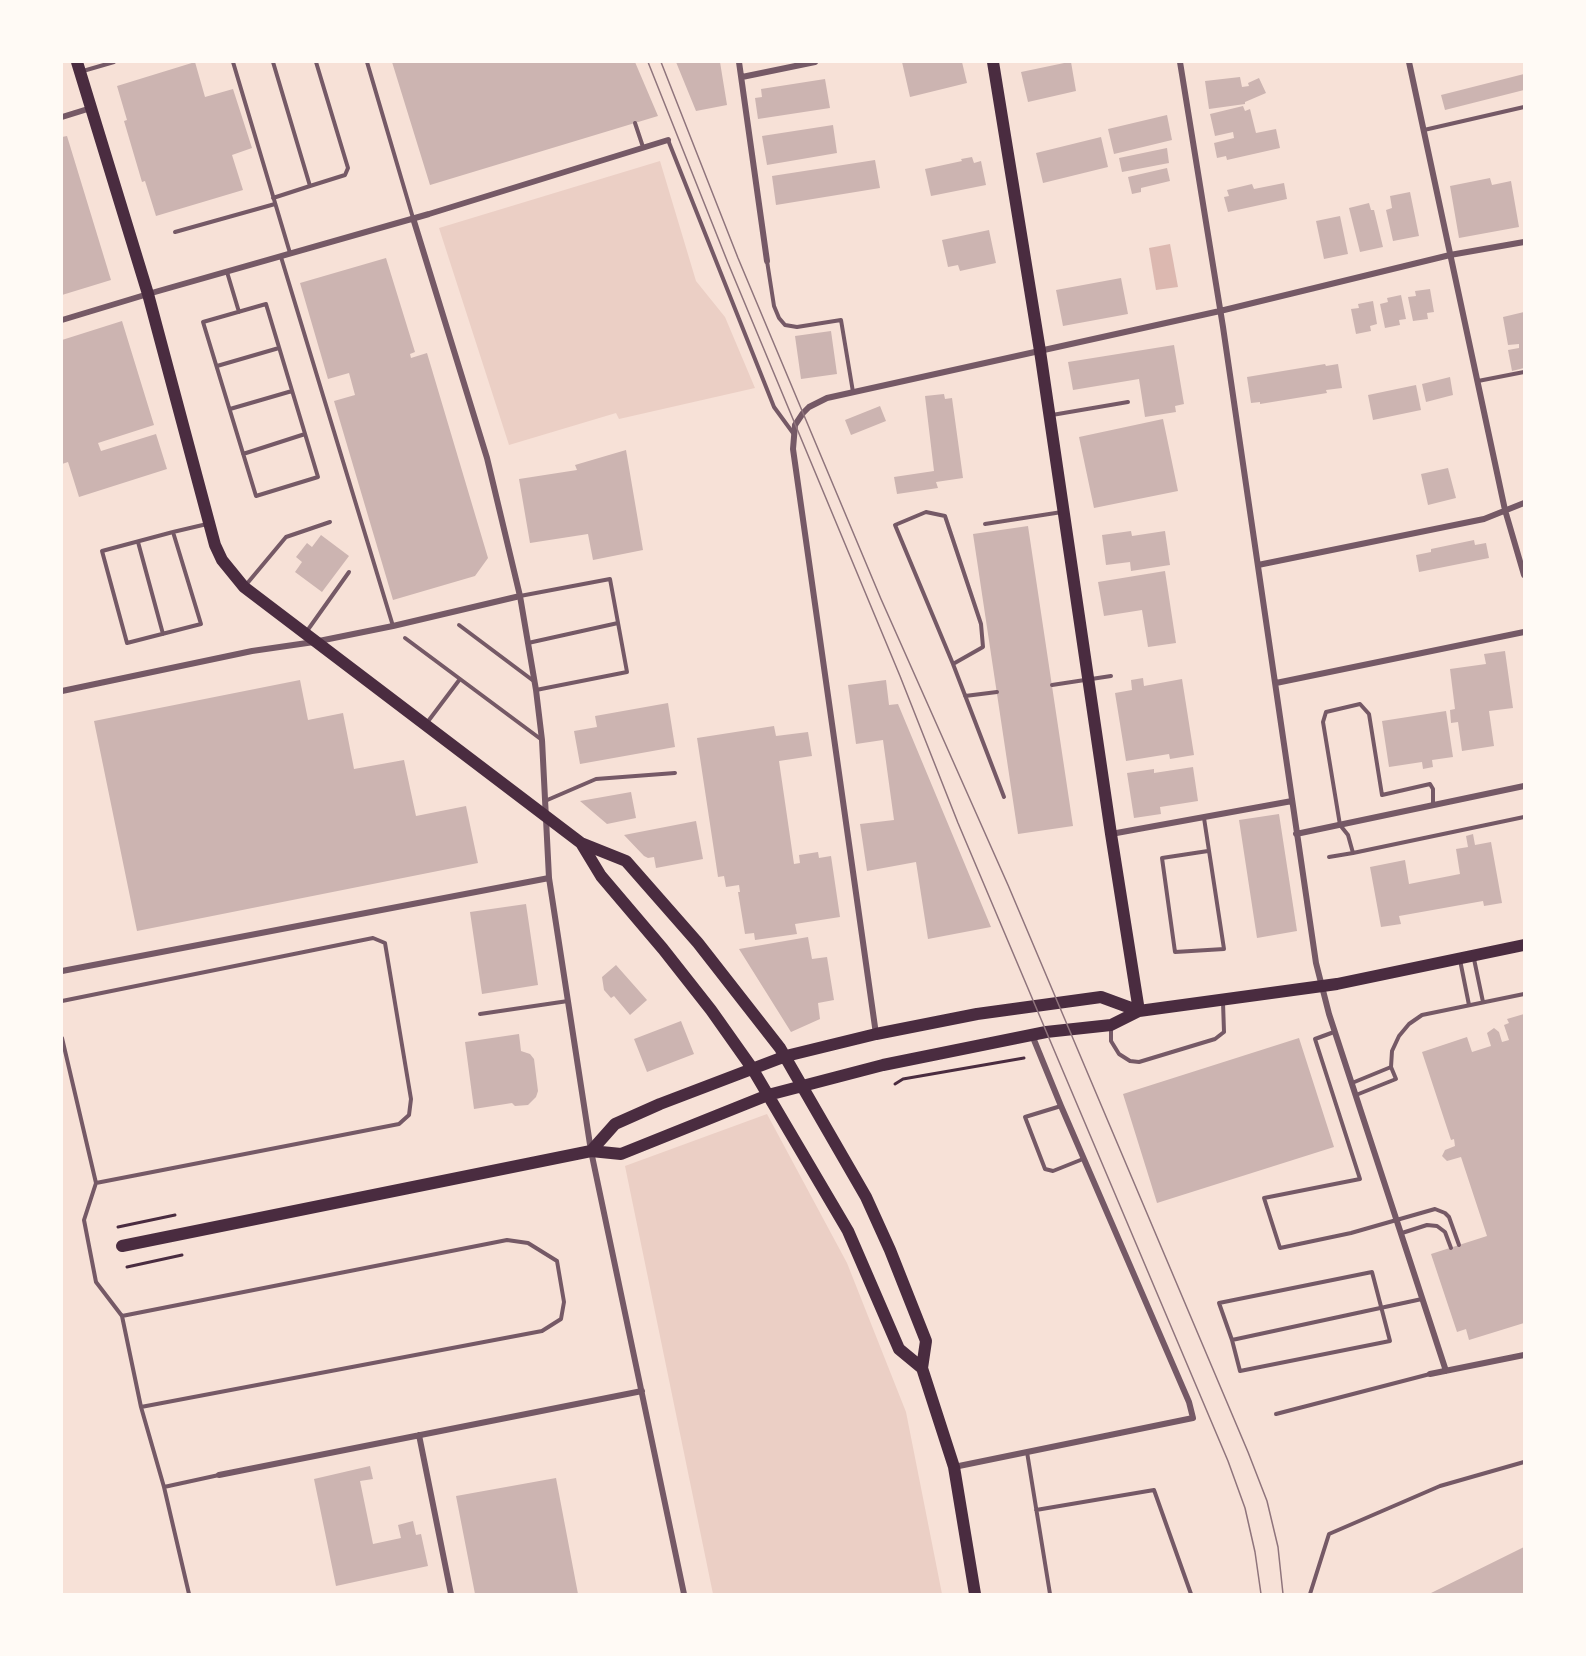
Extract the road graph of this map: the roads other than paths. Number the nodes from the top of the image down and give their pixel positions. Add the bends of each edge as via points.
1 (114, 62) edge
2 (233, 62) edge
3 (273, 62) edge
4 (316, 62) edge
5 (367, 62) edge
6 (739, 62) edge
7 (814, 62) edge
8 (993, 62) edge
9 (1180, 62) edge
10 (1409, 62) edge
11 (78, 67) edge
12 (742, 77) junction
13 (1524, 107) edge
14 (91, 108) junction
15 (62, 117) edge
16 (635, 123) dead end
17 (1424, 130) junction
18 (668, 140) joint
19 (644, 148) junction
20 (310, 186) junction
21 (273, 198) junction
22 (275, 204) junction
23 (413, 218) junction
24 (175, 232) dead end
25 (1524, 242) edge
26 (290, 253) junction
27 (1450, 255) junction
28 (281, 256) junction
29 (767, 261) joint
30 (227, 271) junction
31 (148, 294) junction
32 (1220, 311) junction
33 (240, 312) junction
34 (62, 320) edge
35 (279, 348) junction
36 (1040, 351) junction
37 (217, 366) junction
38 (1524, 372) edge
39 (1477, 381) junction
40 (292, 391) junction
41 (853, 392) junction
42 (1128, 402) dead end
43 (230, 409) junction
44 (1049, 416) junction
45 (793, 433) junction
46 (305, 434) junction
47 (243, 454) junction
48 (1524, 503) edge
49 (1505, 510) junction
50 (1063, 512) junction
51 (330, 522) dead end
52 (210, 523) junction
53 (985, 524) dead end
54 (173, 532) junction
55 (138, 542) junction
56 (1258, 565) junction
57 (349, 572) dead end
58 (1524, 575) edge
59 (244, 587) junction
60 (520, 596) junction
61 (618, 623) junction
62 (459, 624) dead end
63 (393, 626) junction
64 (1524, 632) edge
65 (163, 634) junction
66 (310, 638) junction
67 (405, 638) dead end
68 (527, 643) junction
69 (953, 664) junction
70 (1111, 676) dead end
71 (459, 679) junction
72 (1088, 680) junction
73 (535, 682) junction
74 (1276, 683) junction
75 (1052, 685) dead end
76 (536, 690) junction
77 (62, 691) edge
78 (997, 692) dead end
79 (965, 696) junction
80 (426, 724) junction
81 (542, 740) junction
82 (675, 773) dead end
83 (1524, 786) edge
84 (1004, 796) dead end
85 (1292, 801) junction
86 (1433, 805) junction
87 (545, 807) junction
88 (1204, 817) junction
89 (1524, 817) edge
90 (1340, 825) junction
91 (1111, 834) junction
92 (1296, 834) junction
93 (581, 843) junction
94 (1208, 851) junction
95 (1353, 853) junction
96 (1329, 857) dead end
97 (549, 878) junction
98 (1524, 945) edge
99 (1474, 957) junction
100 (1460, 959) junction
101 (62, 971) edge
102 (1320, 986) junction
103 (1524, 994) edge
104 (1222, 999) junction
105 (568, 1000) junction
106 (62, 1001) edge
107 (1483, 1002) junction
108 (1469, 1005) junction
109 (1139, 1011) junction
110 (480, 1014) dead end
111 (1111, 1025) junction
112 (1335, 1032) junction
113 (876, 1034) junction
114 (1032, 1035) junction
115 (62, 1038) edge
116 (786, 1056) junction
117 (1391, 1067) junction
118 (752, 1068) junction
119 (1352, 1083) junction
120 (803, 1086) junction
121 (768, 1095) junction
122 (1356, 1095) junction
123 (1061, 1106) junction
124 (591, 1151) junction
125 (1083, 1158) junction
126 (96, 1183) junction
127 (1397, 1220) junction
128 (1402, 1233) junction
129 (1459, 1245) dead end
130 (122, 1246) dead end
131 (1451, 1248) dead end
132 (1423, 1299) junction
133 (1383, 1308) junction
134 (122, 1316) junction
135 (1232, 1340) junction
136 (1524, 1355) edge
137 (922, 1368) junction
138 (1446, 1371) junction
139 (1430, 1374) joint
140 (642, 1391) junction
141 (141, 1407) junction
142 (1276, 1414) dead end
143 (419, 1435) junction
144 (1027, 1452) junction
145 (1524, 1462) edge
146 (954, 1467) junction
147 (219, 1475) joint
148 (164, 1487) junction
149 (1036, 1510) junction
150 (189, 1594) edge
151 (450, 1594) edge
152 (684, 1594) edge
153 (975, 1594) edge
154 (1050, 1594) edge
155 (1191, 1594) edge
156 (1310, 1594) edge

1 - 11 lane
2 - 21 lane
3 - 20 lane
4 - 20 lane via 348,168 345,175
5 - 23 lane
6 - 12 street
7 - 12 street
8 - 36 main road
9 - 32 street
10 - 17 street
11 - 14 main road
12 - 29 street
13 - 17 lane
14 - 15 street
14 - 31 main road
16 - 19 lane
17 - 27 street
18 - 19 street
18 - 45 lane via 774,407
19 - 23 street
20 - 21 lane
21 - 22 lane
22 - 24 lane
22 - 26 lane
23 - 26 street
23 - 60 street via 487,458
25 - 27 street
26 - 28 street
27 - 32 street
27 - 39 street
28 - 30 street
28 - 63 lane
29 - 41 lane via 774,306 784,325 797,327 841,320
30 - 31 street
30 - 33 lane
31 - 34 street
31 - 52 main road
32 - 36 street
32 - 56 street
33 - 35 lane via 266,304
33 - 37 lane via 203,322
35 - 37 lane
35 - 40 lane
36 - 41 street
36 - 44 main road
37 - 43 lane
38 - 39 lane
39 - 49 street
40 - 43 lane
40 - 46 lane
41 - 45 street via 809,407
42 - 44 lane
43 - 47 lane
44 - 50 main road
45 - 113 street
46 - 47 lane
46 - 47 lane via 318,477 256,495
48 - 49 street
49 - 56 street via 1484,519
49 - 58 street
50 - 53 lane
50 - 72 main road
51 - 59 lane via 286,537
52 - 54 lane
52 - 59 main road via 222,560
54 - 55 lane
54 - 65 lane via 201,624
55 - 65 lane
55 - 65 lane via 102,551 127,643
56 - 74 street
57 - 66 lane
59 - 66 main road
60 - 61 lane via 610,579
60 - 63 street
60 - 68 street
61 - 68 lane
61 - 76 lane via 627,672
62 - 73 lane
63 - 66 street
64 - 74 street
66 - 77 street
66 - 80 main road
67 - 71 lane
68 - 73 street
69 - 69 lane via 983,647 981,624 945,516 926,512 895,525
69 - 79 lane
70 - 72 lane
71 - 80 lane
71 - 81 lane
72 - 75 lane
72 - 91 main road
73 - 76 street
74 - 85 street
76 - 81 street
78 - 79 lane
79 - 84 lane
80 - 87 main road
81 - 87 street
82 - 87 lane via 596,779
83 - 86 street
85 - 88 street
85 - 92 street
86 - 90 street
86 - 90 lane via 1430,784 1382,795 1369,714 1360,704 1326,712 1323,722
87 - 93 main road
87 - 97 street
88 - 91 street
88 - 94 lane
89 - 95 lane
90 - 92 street
90 - 95 lane via 1348,835
91 - 109 main road
92 - 102 street
93 - 116 main road via 626,861 698,943
93 - 118 main road via 601,876 711,1010
94 - 94 lane via 1224,949 1175,952 1162,858
95 - 96 lane
97 - 101 street
97 - 105 street
98 - 99 main road
99 - 100 main road
99 - 107 lane
100 - 102 main road
100 - 108 lane
102 - 104 main road
102 - 112 street
103 - 107 lane
104 - 109 main road
104 - 111 lane via 1224,1032 1215,1039 1139,1062 1119,1054 1111,1041
105 - 110 lane
105 - 124 street
106 - 126 lane via 373,938 385,943 411,1099 409,1115 399,1124
107 - 108 lane
108 - 117 lane via 1422,1015 1409,1024 1392,1051
109 - 111 main road
109 - 113 main road via 1101,997 977,1014
111 - 114 main road
112 - 119 street
112 - 127 lane via 1315,1039 1360,1179 1264,1198 1280,1248
113 - 116 main road
114 - 120 main road via 883,1065
114 - 123 street
115 - 126 lane
116 - 118 main road
116 - 120 main road
117 - 119 lane
117 - 122 lane via 1396,1079
118 - 121 main road
118 - 124 main road via 615,1124
119 - 122 street
120 - 121 main road
120 - 137 main road via 866,1197 890,1250 926,1341
121 - 124 main road via 621,1154
121 - 137 main road via 848,1231 899,1349
122 - 127 street
123 - 125 street
123 - 125 lane via 1025,1117 1045,1169 1053,1171
124 - 130 main road
124 - 140 street
125 - 144 street via 1193,1418
126 - 134 lane via 84,1220 96,1282
127 - 128 street
127 - 129 lane via 1440,1210 1449,1217
128 - 131 lane via 1437,1226 1445,1232
128 - 132 street
132 - 133 lane
132 - 138 street
133 - 135 lane
133 - 135 lane via 1390,1341 1240,1371
133 - 135 lane via 1372,1272 1219,1304
134 - 141 lane
134 - 141 lane via 507,1239 528,1243 557,1261 564,1302 561,1319 542,1331
136 - 138 street
137 - 146 main road
138 - 139 street
139 - 142 lane
140 - 143 street
140 - 152 street
141 - 148 lane
143 - 147 street
143 - 151 street
144 - 146 street
144 - 149 lane
145 - 156 lane via 1440,1486 1329,1534
146 - 153 main road
147 - 148 lane
148 - 150 lane
149 - 154 lane
149 - 155 lane via 1154,1490

